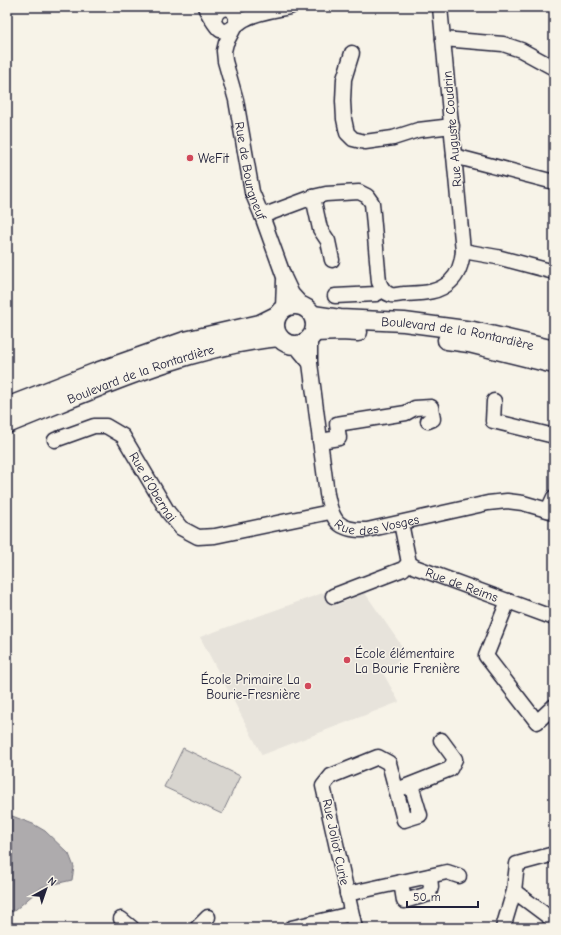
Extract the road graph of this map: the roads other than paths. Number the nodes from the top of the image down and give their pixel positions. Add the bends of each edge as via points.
1 (205, 7) edge
2 (226, 7) edge
3 (290, 7) edge
4 (440, 7) edge
5 (215, 24) junction
6 (234, 27) junction
7 (443, 39) junction
8 (352, 53) dead end
9 (225, 61) junction
10 (554, 68) edge
11 (452, 126) junction
12 (454, 156) junction
13 (554, 182) edge
14 (313, 197) junction
15 (262, 216) junction
16 (463, 251) junction
17 (332, 260) dead end
18 (554, 272) edge
19 (284, 277) junction
20 (383, 290) junction
21 (335, 296) dead end
22 (279, 312) junction
23 (302, 329) junction
24 (554, 350) edge
25 (554, 364) edge
26 (494, 401) dead end
27 (7, 407) edge
28 (428, 421) dead end
29 (7, 424) edge
30 (554, 436) edge
31 (55, 440) dead end
32 (320, 441) junction
33 (554, 497) edge
34 (551, 511) edge
35 (330, 512) junction
36 (401, 523) junction
37 (409, 563) junction
38 (333, 596) dead end
39 (508, 601) junction
40 (554, 618) edge
41 (554, 706) edge
42 (441, 740) dead end
43 (411, 785) junction
44 (396, 790) junction
45 (554, 854) edge
46 (430, 876) junction
47 (459, 876) dead end
48 (400, 882) junction
49 (514, 891) junction
50 (347, 894) junction
51 (352, 914) junction
52 (208, 917) dead end
53 (554, 921) edge
54 (197, 928) edge
55 (292, 928) edge
56 (355, 928) edge
57 (503, 928) edge

1 - 5 street, Rue de Bourgneuf
2 - 5 street via 214,16
2 - 6 street via 236,15
3 - 6 street via 252,15
4 - 7 street, Rue Auguste Coudrin
5 - 6 street via 220,30 225,31
5 - 9 street, Rue de Bourgneuf via 220,53
6 - 9 street, Rue de Bourgneuf via 226,43
7 - 10 street via 503,44 521,50
7 - 11 street, Rue Auguste Coudrin
8 - 11 street via 344,79 343,101 347,132 353,139 365,142 393,138 418,130
9 - 15 street, Rue de Bourgneuf via 236,100 252,192
11 - 12 street, Rue Auguste Coudrin
12 - 13 street
12 - 16 street, Rue Auguste Coudrin
14 - 15 street
14 - 17 street via 320,229 328,241
14 - 20 street via 359,192 367,196 372,203 379,282
15 - 19 street, Rue de Bourgneuf
16 - 18 street
16 - 20 street via 458,272 441,289 391,295
19 - 22 street, Rue de Bourgneuf via 284,295
19 - 23 street, Rue de Bourgneuf
20 - 21 street via 376,294
22 - 23 main road, Boulevard de la Rontardière via 295,304
22 - 23 main road via 274,322 275,329
22 - 27 main road, Boulevard de la Rontardière via 260,324 185,341
23 - 24 main road, Boulevard de la Rontardière via 340,319 404,322 473,331
23 - 25 main road, Boulevard de la Rontardière via 402,334 469,343
23 - 29 main road, Boulevard de la Rontardière via 188,356 122,378
23 - 32 street, Rue des Vosges via 310,363
26 - 30 street via 493,421
28 - 32 street via 433,419 431,407 415,408 406,413 337,424 339,438
31 - 35 street, Rue d’Obernai via 94,426 106,426 123,436 168,512 180,528 198,537 215,536
32 - 35 street, Rue des Vosges
33 - 34 street
34 - 36 street, Rue des Vosges via 507,501
35 - 36 street, Rue des Vosges via 338,522 355,531
36 - 37 street, Rue de Reims
37 - 38 street via 402,569
37 - 39 street, Rue de Reims
39 - 40 street, Rue de Reims
39 - 41 street via 486,656 537,722
42 - 43 street via 455,759 450,770
43 - 44 street
43 - 44 street, Rue Joliot Curie via 420,815 404,820
44 - 50 street, Rue Joliot Curie via 389,763 378,757 331,776 323,786
45 - 49 street via 517,864
46 - 47 street via 447,872
46 - 48 street
46 - 48 street via 429,894 404,901
48 - 50 street
49 - 53 street
49 - 57 street
50 - 51 street, Rue Joliot Curie
51 - 55 street
51 - 56 street, Rue Joliot Curie
52 - 54 street

